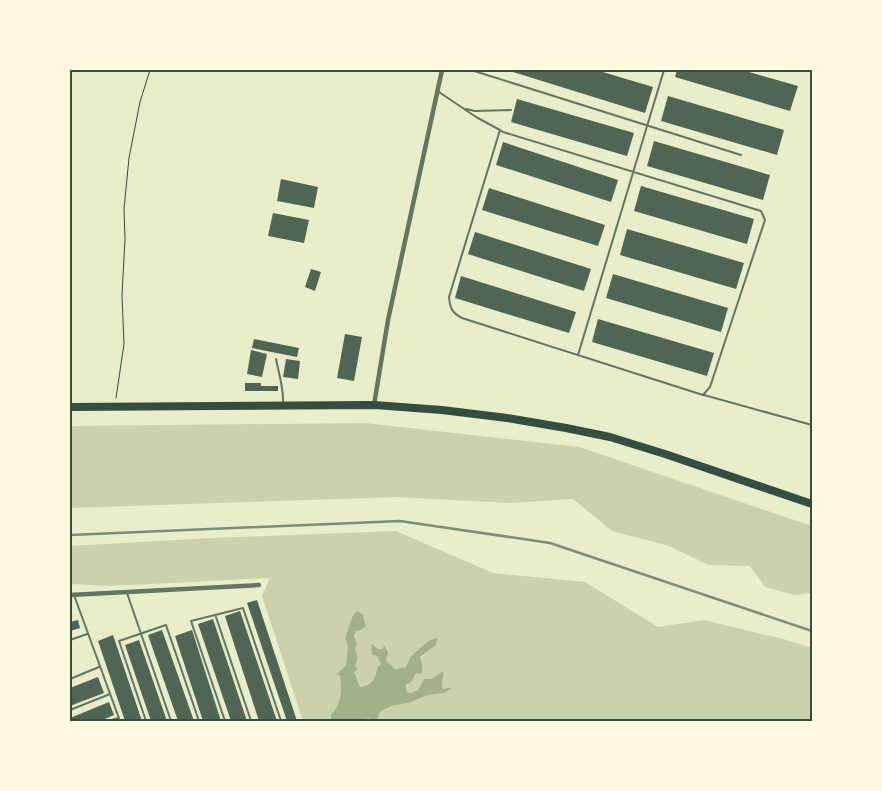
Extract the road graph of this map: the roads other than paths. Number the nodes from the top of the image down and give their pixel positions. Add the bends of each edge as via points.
1 (442, 70) edge
2 (471, 70) edge
3 (664, 70) edge
4 (437, 91) junction
5 (465, 109) junction
6 (511, 110) dead end
7 (646, 125) junction
8 (500, 130) junction
9 (741, 155) dead end
10 (633, 173) junction
11 (578, 355) junction
12 (276, 359) dead end
13 (702, 394) junction
14 (374, 405) junction
15 (282, 406) junction
16 (70, 407) edge
17 (812, 425) edge
18 (812, 504) edge
19 (259, 585) dead end
20 (127, 593) junction
21 (71, 595) edge
22 (216, 616) junction
23 (87, 634) junction
24 (141, 634) junction
25 (70, 640) edge
26 (100, 667) junction
27 (70, 678) edge
28 (110, 694) junction
29 (70, 710) edge
30 (118, 718) junction
31 (109, 721) edge
32 (120, 721) edge
33 (146, 721) edge
34 (170, 721) edge
35 (199, 721) edge
36 (225, 721) edge
37 (251, 721) edge
38 (282, 721) edge

1 - 4 street
2 - 7 lane
3 - 7 lane
4 - 5 lane
4 - 14 street via 388,320
5 - 6 lane
5 - 8 lane
7 - 9 lane
7 - 10 lane
8 - 10 lane
8 - 11 lane via 449,297 450,307 462,318
10 - 11 lane
10 - 13 lane via 761,211 765,220 710,387
11 - 13 lane
12 - 15 lane via 284,390
13 - 17 lane
14 - 15 highway
14 - 18 highway via 507,418 610,437
15 - 16 highway
19 - 20 street
20 - 21 street
20 - 24 lane
21 - 23 lane
22 - 36 lane via 191,621
22 - 37 lane
22 - 38 lane via 243,608
23 - 25 lane
23 - 26 lane
24 - 33 lane via 119,641
24 - 34 lane
24 - 35 lane via 166,625
26 - 27 lane
26 - 28 lane
28 - 29 lane
28 - 30 lane
30 - 31 lane
30 - 32 lane

